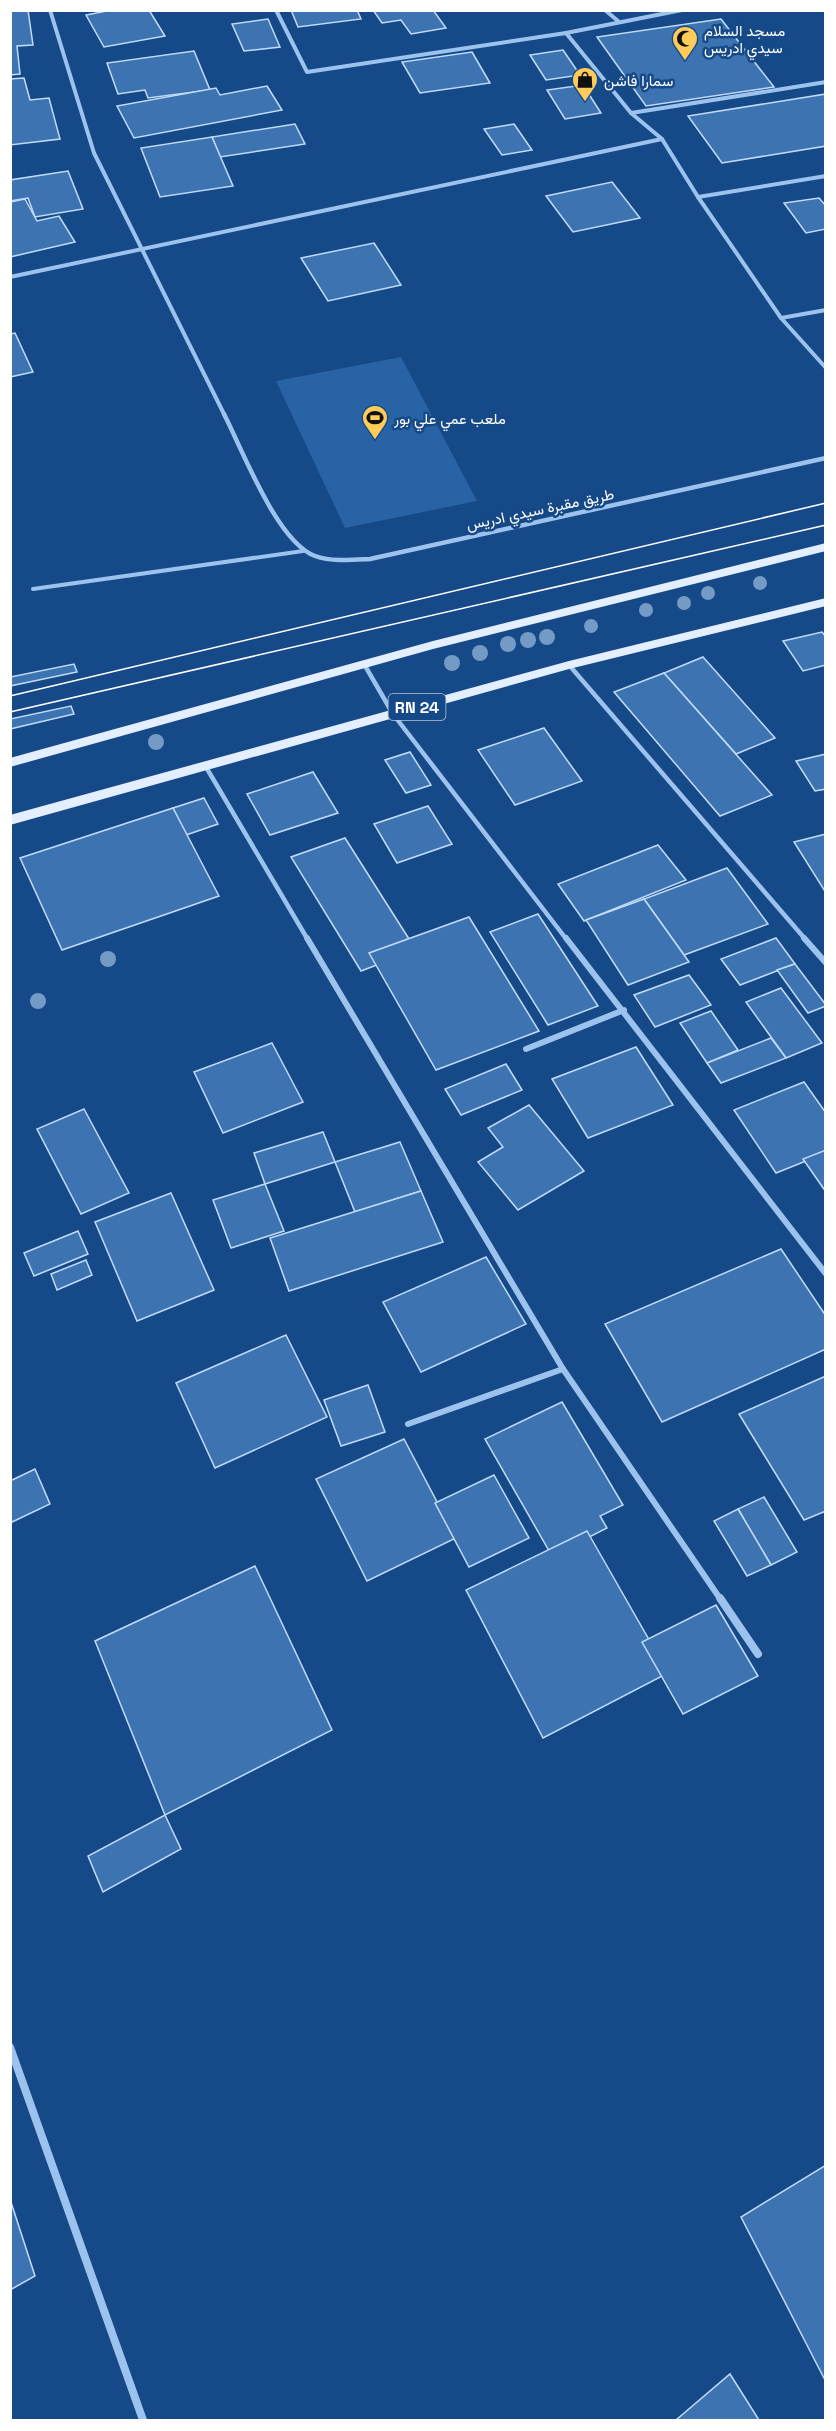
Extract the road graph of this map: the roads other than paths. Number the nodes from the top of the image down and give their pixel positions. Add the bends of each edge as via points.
1 (50, 10) edge
2 (276, 10) edge
3 (606, 10) edge
4 (682, 10) edge
5 (618, 21) junction
6 (566, 33) junction
7 (825, 82) edge
8 (631, 113) junction
9 (662, 139) junction
10 (825, 176) edge
11 (698, 197) junction
12 (141, 251) junction
13 (10, 277) edge
14 (825, 310) edge
15 (781, 318) junction
16 (825, 368) edge
17 (825, 458) edge
18 (825, 547) edge
19 (303, 551) junction
20 (33, 589) dead end
21 (825, 602) edge
22 (363, 664) junction
23 (570, 665) junction
24 (393, 714) junction
25 (10, 763) edge
26 (206, 767) junction
27 (10, 820) edge
28 (825, 963) edge
29 (624, 1010) junction
30 (526, 1050) dead end
31 (825, 1274) edge
32 (563, 1369) junction
33 (408, 1424) dead end
34 (758, 1654) dead end
35 (10, 2047) edge
36 (143, 2421) edge

1 - 12 street, طريق مقبرة سيدي ادريس via 94,153
2 - 6 street via 306,72
3 - 5 street
4 - 5 street
5 - 6 street
6 - 8 street
7 - 8 street
8 - 9 street
9 - 11 street
9 - 12 street
10 - 11 street
11 - 15 street
12 - 13 street
12 - 19 street, طريق مقبرة سيدي ادريس via 276,518 287,537
14 - 15 street
15 - 16 street
17 - 19 street, طريق مقبرة سيدي ادريس via 370,559 332,561
18 - 22 main road
19 - 20 lane
21 - 23 main road, RN 24
22 - 24 street
22 - 25 main road
23 - 24 main road, RN 24
23 - 28 street
24 - 26 main road, RN 24
24 - 29 street
26 - 27 main road, RN 24
26 - 32 street
29 - 30 street
29 - 31 street
32 - 33 street
32 - 34 street
35 - 36 street

